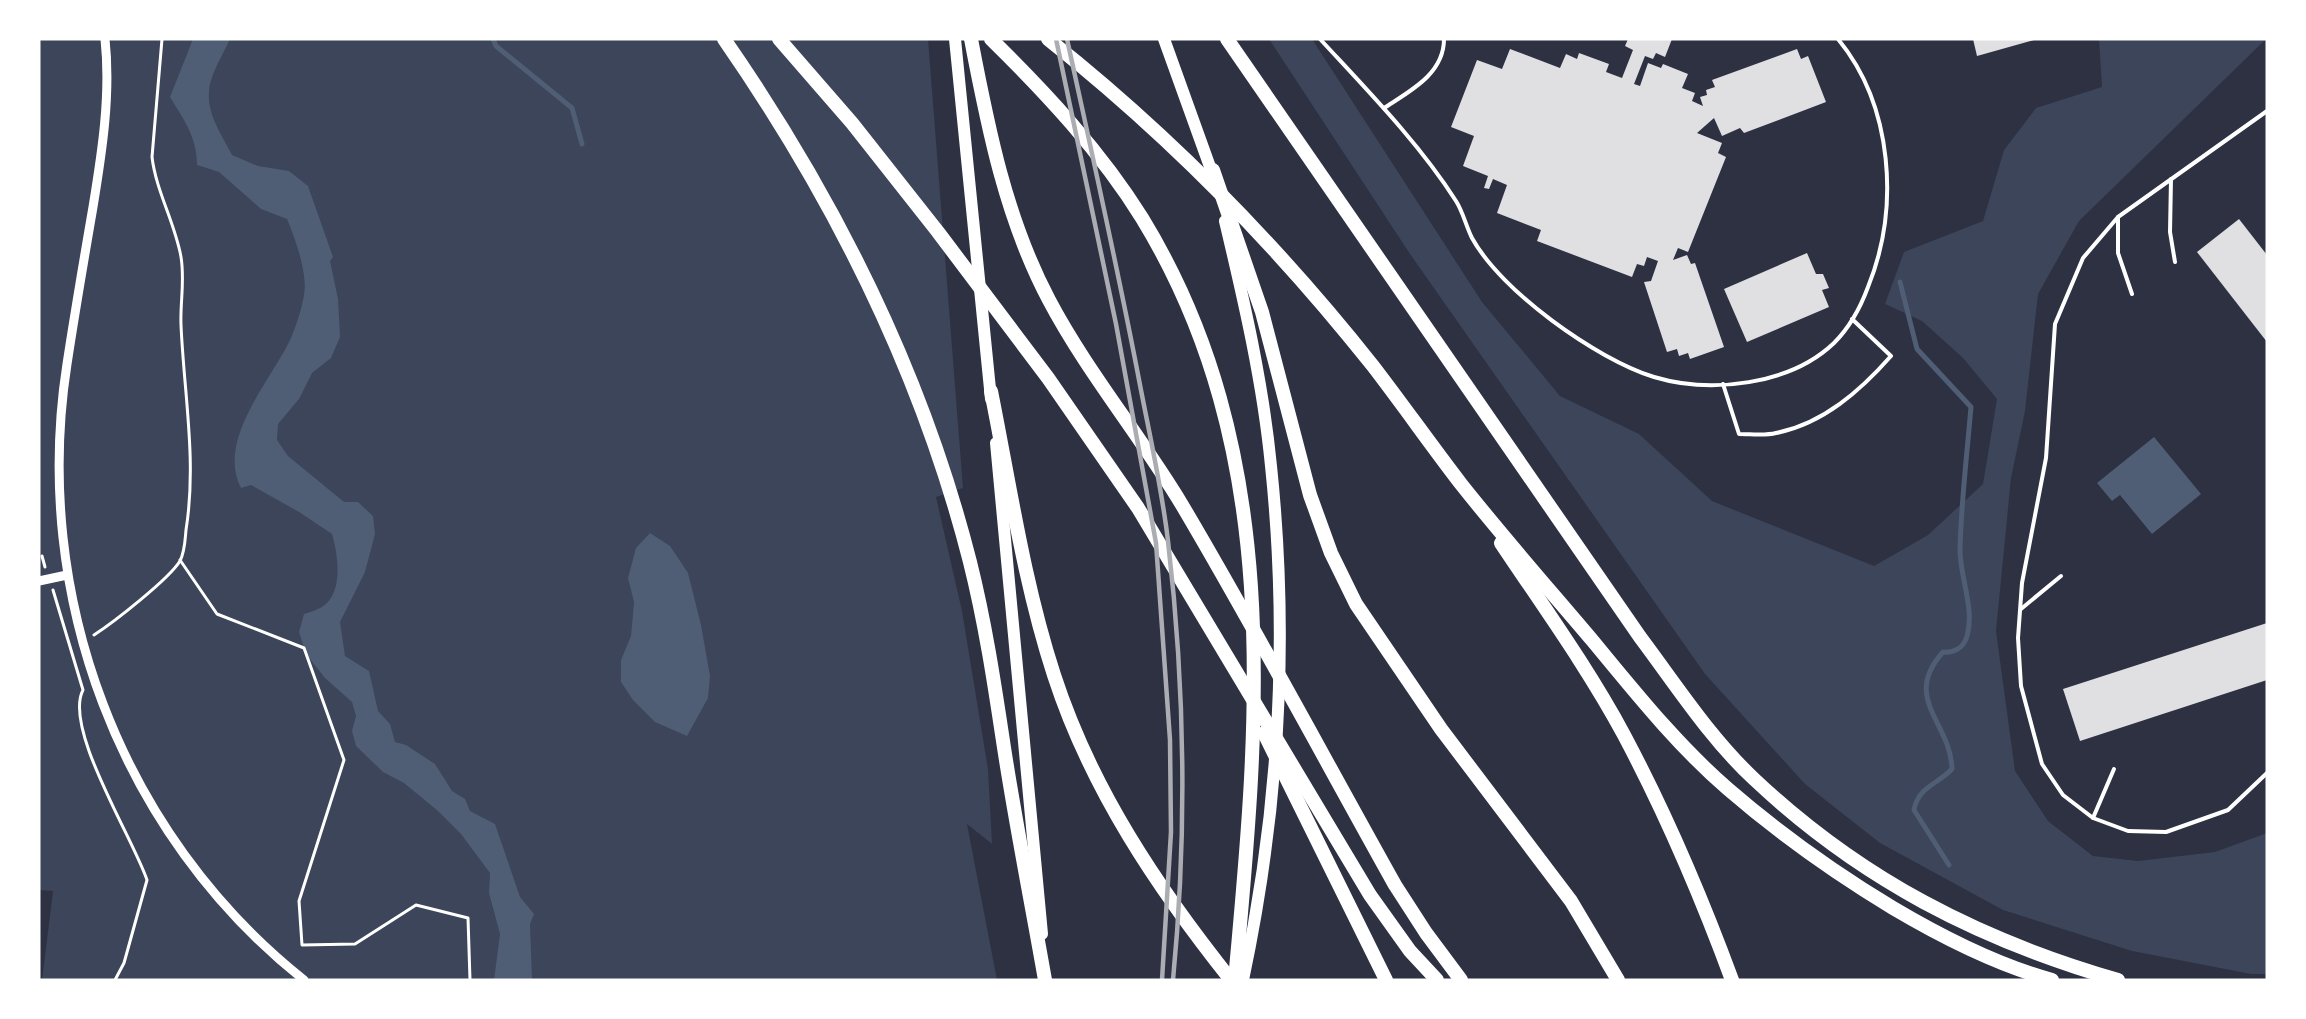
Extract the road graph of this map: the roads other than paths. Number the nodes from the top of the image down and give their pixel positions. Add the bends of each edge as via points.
1 (105, 39) edge
2 (724, 39) edge
3 (779, 39) edge
4 (955, 39) edge
5 (971, 39) edge
6 (991, 39) edge
7 (1048, 39) edge
8 (1164, 39) edge
9 (1227, 39) edge
10 (1320, 39) edge
11 (1444, 39) edge
12 (1838, 39) edge
13 (1384, 108) junction
14 (2267, 111) edge
15 (1212, 170) junction
16 (2171, 178) junction
17 (2118, 217) junction
18 (2175, 262) dead end
19 (2132, 294) dead end
20 (1852, 319) junction
21 (1723, 384) junction
22 (991, 391) junction
23 (1463, 486) junction
24 (67, 575) junction
25 (2061, 576) dead end
26 (39, 581) edge
27 (2020, 609) junction
28 (1218, 640) junction
29 (2114, 769) dead end
30 (2267, 773) edge
31 (2093, 818) junction
32 (304, 980) edge
33 (1046, 980) edge
34 (1233, 980) edge
35 (1242, 980) edge
36 (1386, 980) edge
37 (1437, 980) edge
38 (1461, 980) edge
39 (1618, 980) edge
40 (1732, 980) edge
41 (2052, 980) edge
42 (2118, 980) edge

1 - 24 street via 107,80 102,142 60,421 58,483
2 - 33 highway via 766,100 838,220 917,395 945,475 990,648
3 - 28 highway via 852,123 1048,378 1138,508
4 - 22 main road
5 - 38 highway via 997,162 1019,233 1048,298 1180,502 1395,885
6 - 34 highway via 1039,86 1096,154 1142,218 1182,293 1232,441 1248,534 1255,646 1250,807
7 - 23 highway via 1108,86 1195,166 1299,277 1374,367
8 - 15 main road
9 - 42 highway via 1640,637 1696,713 1753,778 1864,868 1928,905 2052,961
10 - 13 lane
11 - 13 lane via 1436,67 1426,80
12 - 20 lane via 1855,60 1875,106 1888,175 1887,224 1877,267
13 - 21 lane via 1457,202 1473,239 1498,273 1528,302 1586,345 1654,377
14 - 16 lane
15 - 35 main road via 1242,291 1272,466 1278,570 1278,748 1269,840
15 - 39 highway via 1262,312 1310,495 1331,553 1356,604 1441,729 1571,901
16 - 17 lane
16 - 18 lane via 2170,232
17 - 19 lane via 2118,253
17 - 27 lane via 2083,258 2055,324 2046,458
20 - 21 lane via 1836,342 1809,363 1760,381
20 - 21 lane via 1891,356 1865,386 1820,417 1776,433 1739,434
22 - 33 main road
22 - 34 highway via 1034,609 1074,729 1140,858
23 - 40 highway via 1623,733 1669,824
23 - 41 highway via 1667,730 1727,788 1838,874 1898,910 1976,951
24 - 26 street
24 - 32 street via 94,683 121,748 153,809 192,866 234,916
25 - 27 lane
27 - 31 lane via 2021,686 2042,764 2063,795
28 - 36 highway
28 - 37 highway via 1370,895 1410,951
29 - 31 lane
30 - 31 lane via 2228,810 2166,832 2128,831

